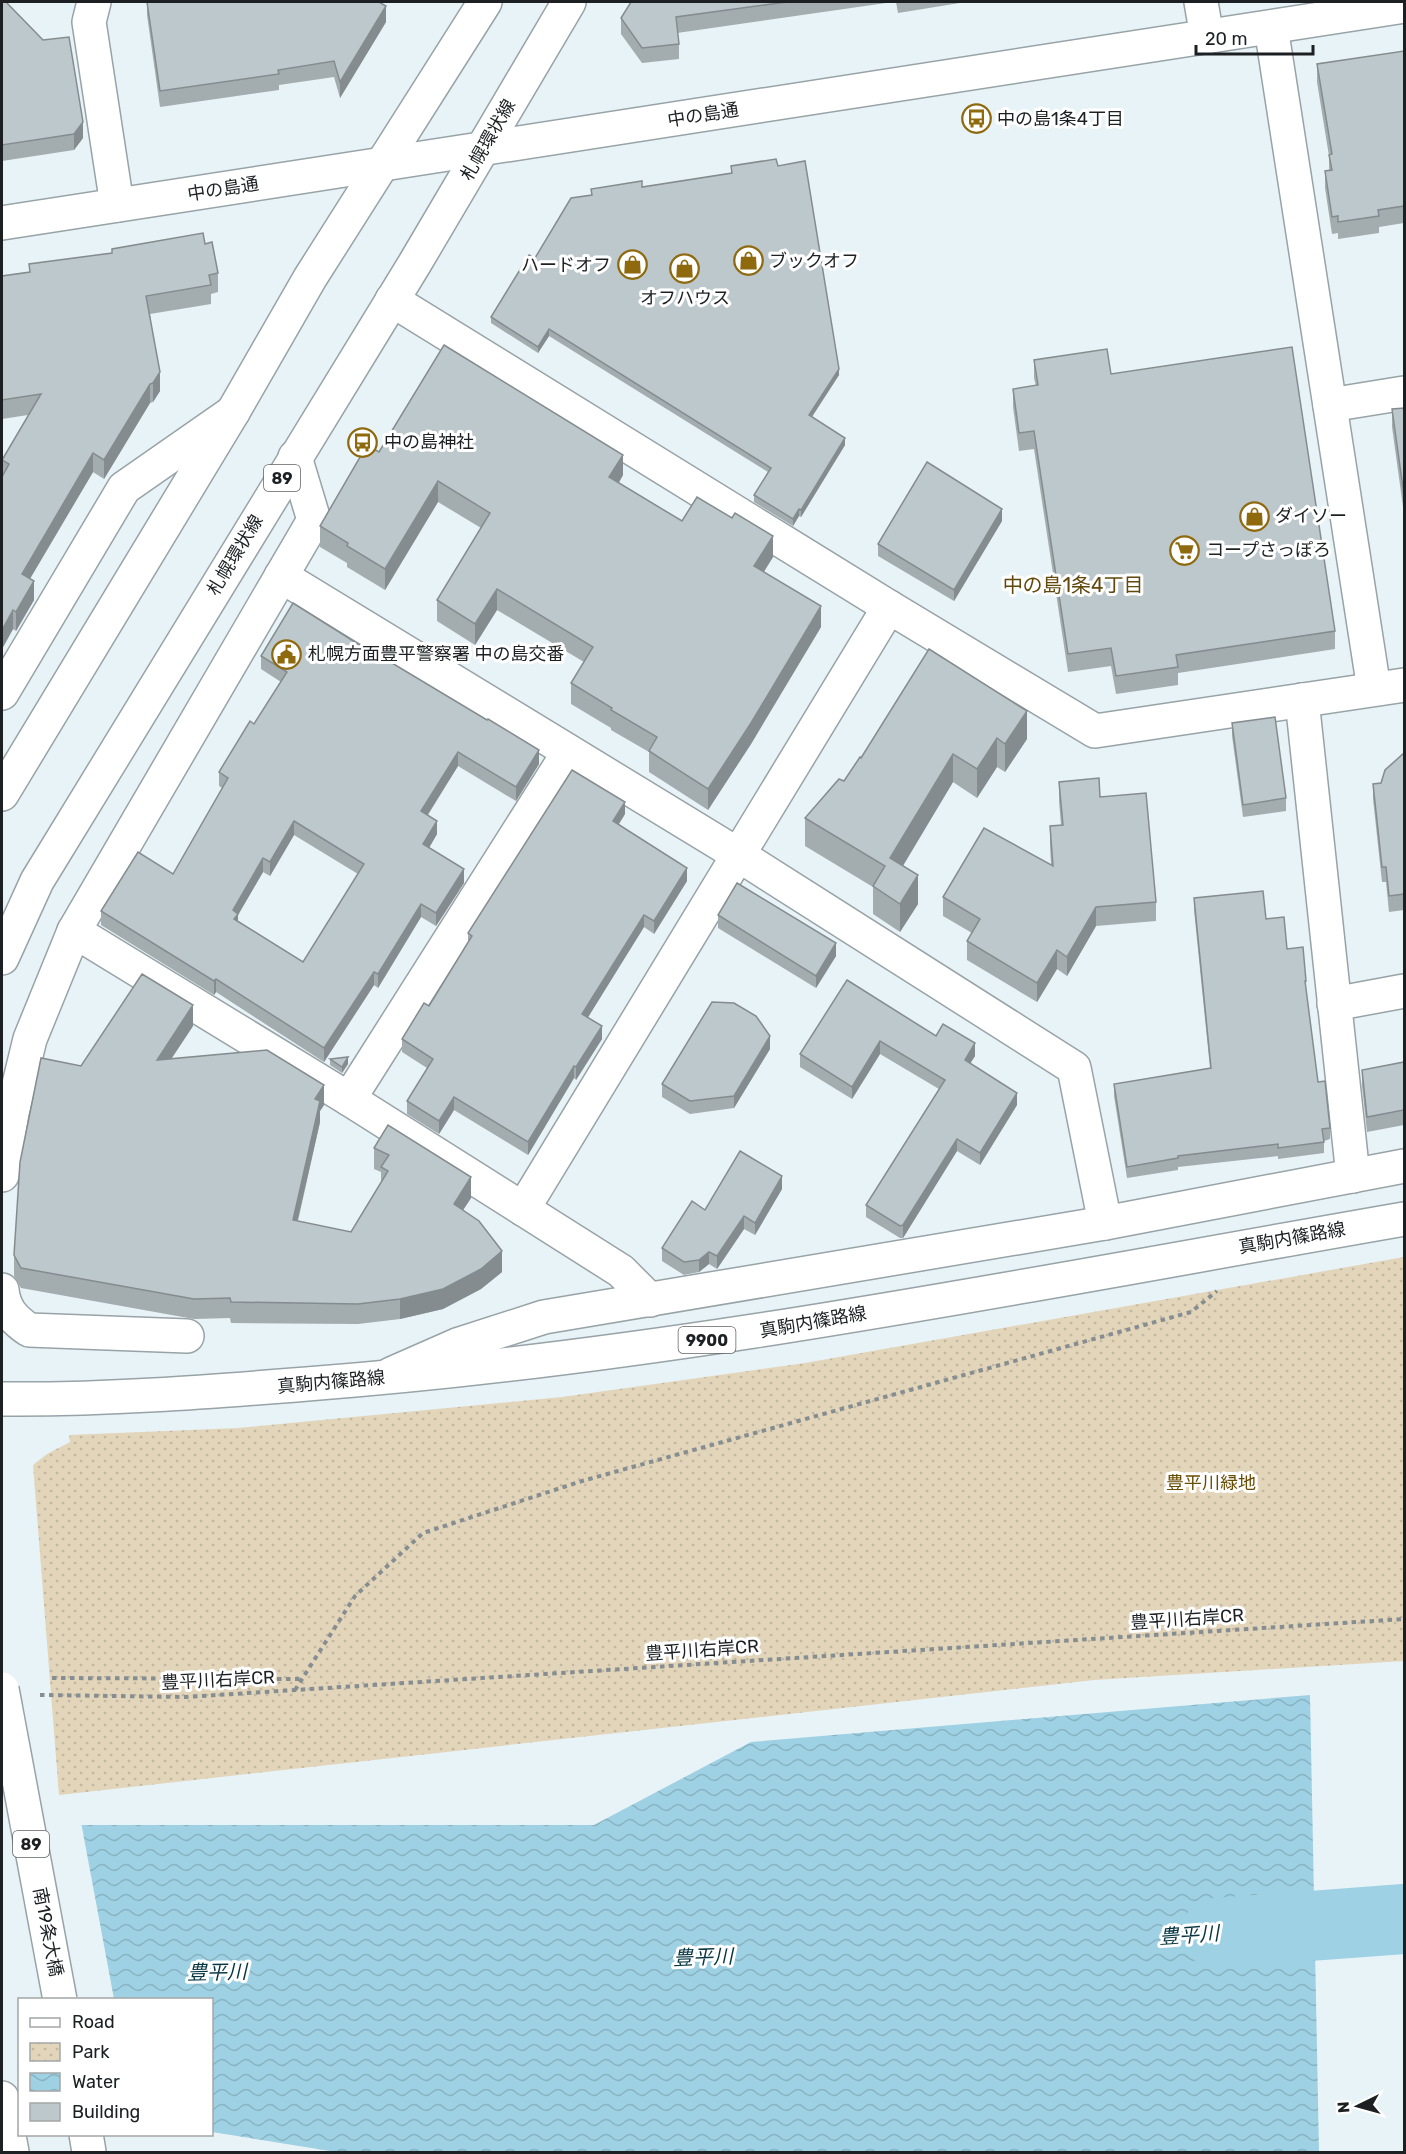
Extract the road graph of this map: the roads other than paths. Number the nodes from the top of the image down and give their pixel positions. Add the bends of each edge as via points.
1 (94, 2) edge
2 (485, 2) edge
3 (569, 2) edge
4 (1201, 2) edge
5 (1404, 6) edge
6 (1271, 27) junction
7 (1207, 37) junction
8 (483, 149) junction
9 (381, 164) junction
10 (117, 205) junction
11 (2, 223) edge
12 (392, 300) junction
13 (1404, 393) edge
14 (1330, 405) junction
15 (233, 412) junction
16 (295, 457) junction
17 (281, 576) junction
18 (889, 607) junction
19 (1389, 687) edge
20 (2, 693) edge
21 (1302, 700) junction
22 (569, 752) junction
23 (2, 794) edge
24 (737, 854) junction
25 (74, 931) junction
26 (2, 958) edge
27 (1404, 991) edge
28 (1334, 1004) junction
29 (349, 1099) junction
30 (1404, 1166) edge
31 (2, 1175) edge
32 (1353, 1176) junction
33 (523, 1209) junction
34 (1404, 1219) edge
35 (1105, 1222) junction
36 (2, 1296) edge
37 (650, 1300) junction
38 (187, 1336) dead end
39 (381, 1379) junction
40 (2, 1399) edge
41 (2, 1689) edge
42 (60, 1998) edge
43 (2, 2098) edge
44 (86, 2136) edge
45 (12, 2152) edge
46 (89, 2152) edge

1 - 10 street via 89,22
2 - 9 street
3 - 8 street, 札幌環状線 / 89
4 - 7 street
5 - 6 street, 中の島通
6 - 7 street, 中の島通
6 - 14 street
7 - 8 street, 中の島通
8 - 9 street, 中の島通
8 - 12 street, 札幌環状線 / 89
9 - 10 street, 中の島通
9 - 15 street
10 - 11 street, 中の島通
12 - 16 street, 札幌環状線 / 89
12 - 18 street
13 - 14 street
14 - 19 street
15 - 20 street via 124,488
15 - 23 street
16 - 17 street via 314,520
16 - 26 street, 札幌環状線 / 89 via 37,881
17 - 22 street
17 - 25 street
18 - 21 street via 1095,731
18 - 24 street
19 - 21 street
21 - 28 street
22 - 24 street
22 - 29 street
24 - 33 street
24 - 35 street via 1074,1068
25 - 29 street
25 - 31 street via 30,1039
27 - 28 street
28 - 32 street
29 - 33 street
30 - 32 street
32 - 35 street
33 - 37 street via 621,1271
34 - 39 street, 真駒内篠路線 / 9900 via 719,1338
35 - 37 street
36 - 38 street via 14,1320 29,1330
37 - 39 street via 544,1317 457,1345
39 - 40 street, 真駒内篠路線 / 9900 via 54,1400
41 - 42 street, 南19条大橋 / 89, bridge
43 - 45 street
44 - 46 street

